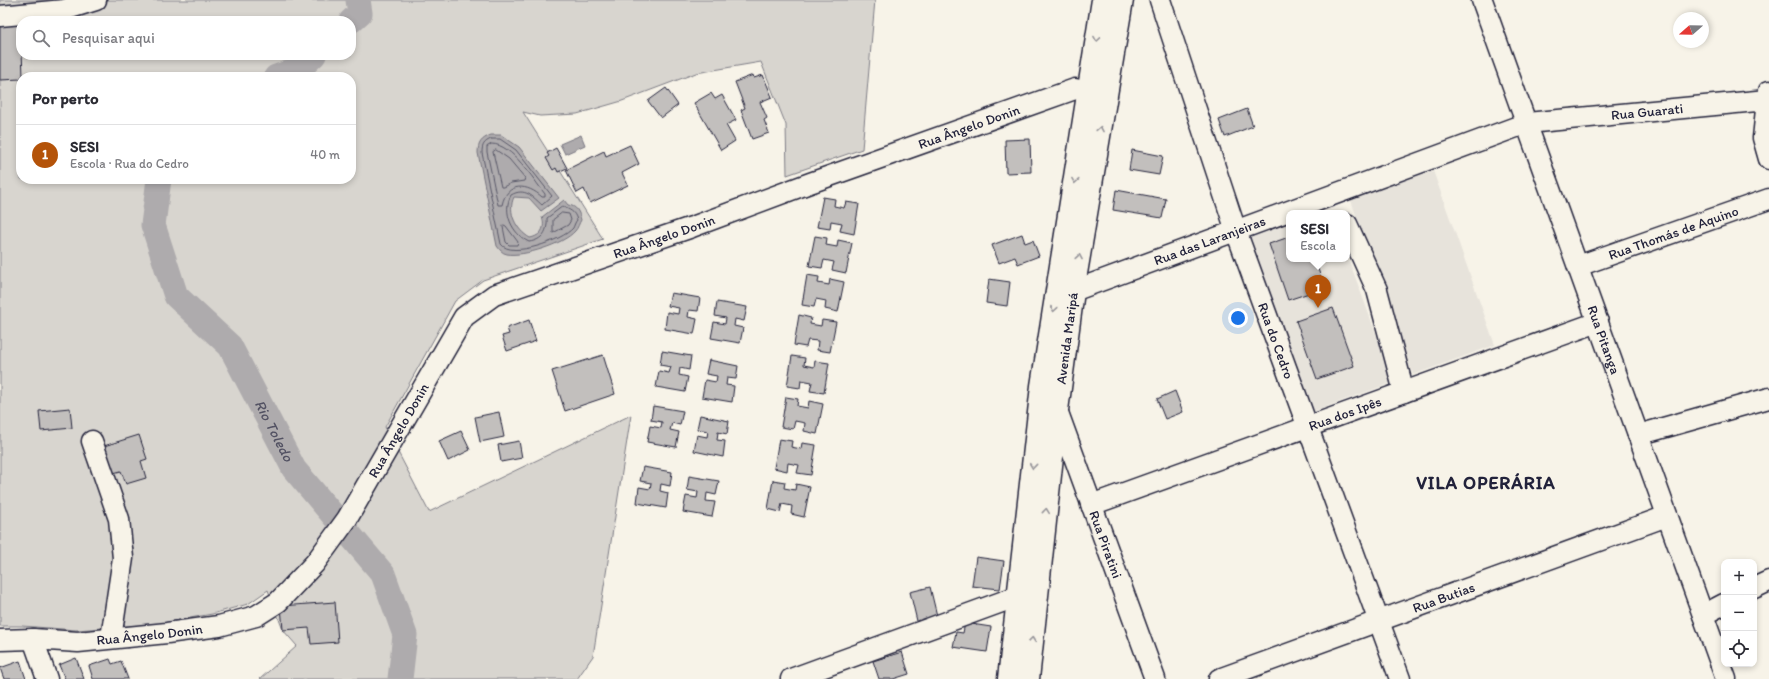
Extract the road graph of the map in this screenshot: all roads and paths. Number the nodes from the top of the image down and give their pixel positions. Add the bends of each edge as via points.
1 (96, 0) edge
2 (1103, 0) edge
3 (1122, 0) edge
4 (1160, 0) edge
5 (1482, 0) edge
6 (0, 16) edge
7 (1097, 94) junction
8 (1768, 95) edge
9 (1527, 123) junction
10 (1769, 158) edge
11 (1333, 195) junction
12 (1769, 199) edge
13 (1293, 210) edge
14 (1340, 210) edge
15 (1286, 212) edge
16 (1350, 230) edge
17 (1236, 231) junction
18 (1578, 266) junction
19 (1065, 289) junction
20 (1598, 322) junction
21 (1404, 392) junction
22 (1769, 398) edge
23 (1048, 408) junction
24 (1307, 427) junction
25 (1638, 435) junction
26 (92, 441) dead end
27 (1044, 448) junction
28 (1091, 505) junction
29 (1668, 516) junction
30 (1769, 581) edge
31 (1757, 587) edge
32 (1018, 596) junction
33 (1721, 606) edge
34 (1703, 615) junction
35 (1378, 621) junction
36 (111, 638) junction
37 (33, 639) junction
38 (0, 640) edge
39 (46, 679) edge
40 (791, 679) edge
41 (1009, 679) edge
42 (1028, 679) edge
43 (1155, 679) edge
44 (1219, 679) edge
45 (1400, 679) edge
46 (1726, 679) edge

1 - 6 street via 64,10
2 -> 7 main road, Avenida Maripá
3 - 7 main road, Avenida Maripá
4 - 17 street, Rua do Cedro
5 - 9 street, Rua Pitanga
7 - 19 main road, Avenida Maripá
7 - 36 street, Rua Ângelo Donin via 1075,89 692,227 494,294 464,317 347,520 315,563 278,602 256,616 219,626
8 - 9 street, Rua Guarati
8 - 10 street via 1763,138
9 - 11 street, Rua das Laranjeiras
9 - 18 street, Rua Pitanga
11 - 13 street, Rua das Laranjeiras
11 - 14 street
12 - 18 street, Rua Thomás de Aquino
15 - 17 street, Rua das Laranjeiras
16 - 21 street via 1378,290
17 - 19 street, Rua das Laranjeiras
17 - 24 street, Rua do Cedro
18 - 20 street, Rua Pitanga
19 - 23 main road, Avenida Maripá
20 - 21 street, Rua dos Ipês
20 - 25 street, Rua Pitanga
21 - 24 street, Rua dos Ipês
22 - 25 street
23 - 27 main road, Avenida Maripá
23 - 28 street, Rua Piratini
24 - 28 street, Rua dos Ipês
24 - 35 street, Rua do Cedro
25 - 29 street, Rua Pitanga
26 - 36 street via 119,519 123,558
27 -> 32 main road, Avenida Maripá
42 -> 27 main road, Avenida Maripá
28 - 43 street, Rua Piratini
29 - 34 street, Rua Pitanga
29 - 35 street, Rua Butias
30 - 31 street
32 - 40 street
32 - 41 main road, Avenida Maripá
33 - 34 street
34 - 46 street, Rua Pitanga
35 - 44 street, Rua Butias
35 - 45 street, Rua do Cedro
36 - 37 street, Rua Ângelo Donin via 78,642
37 - 38 street, Rua Ângelo Donin
37 - 39 street

